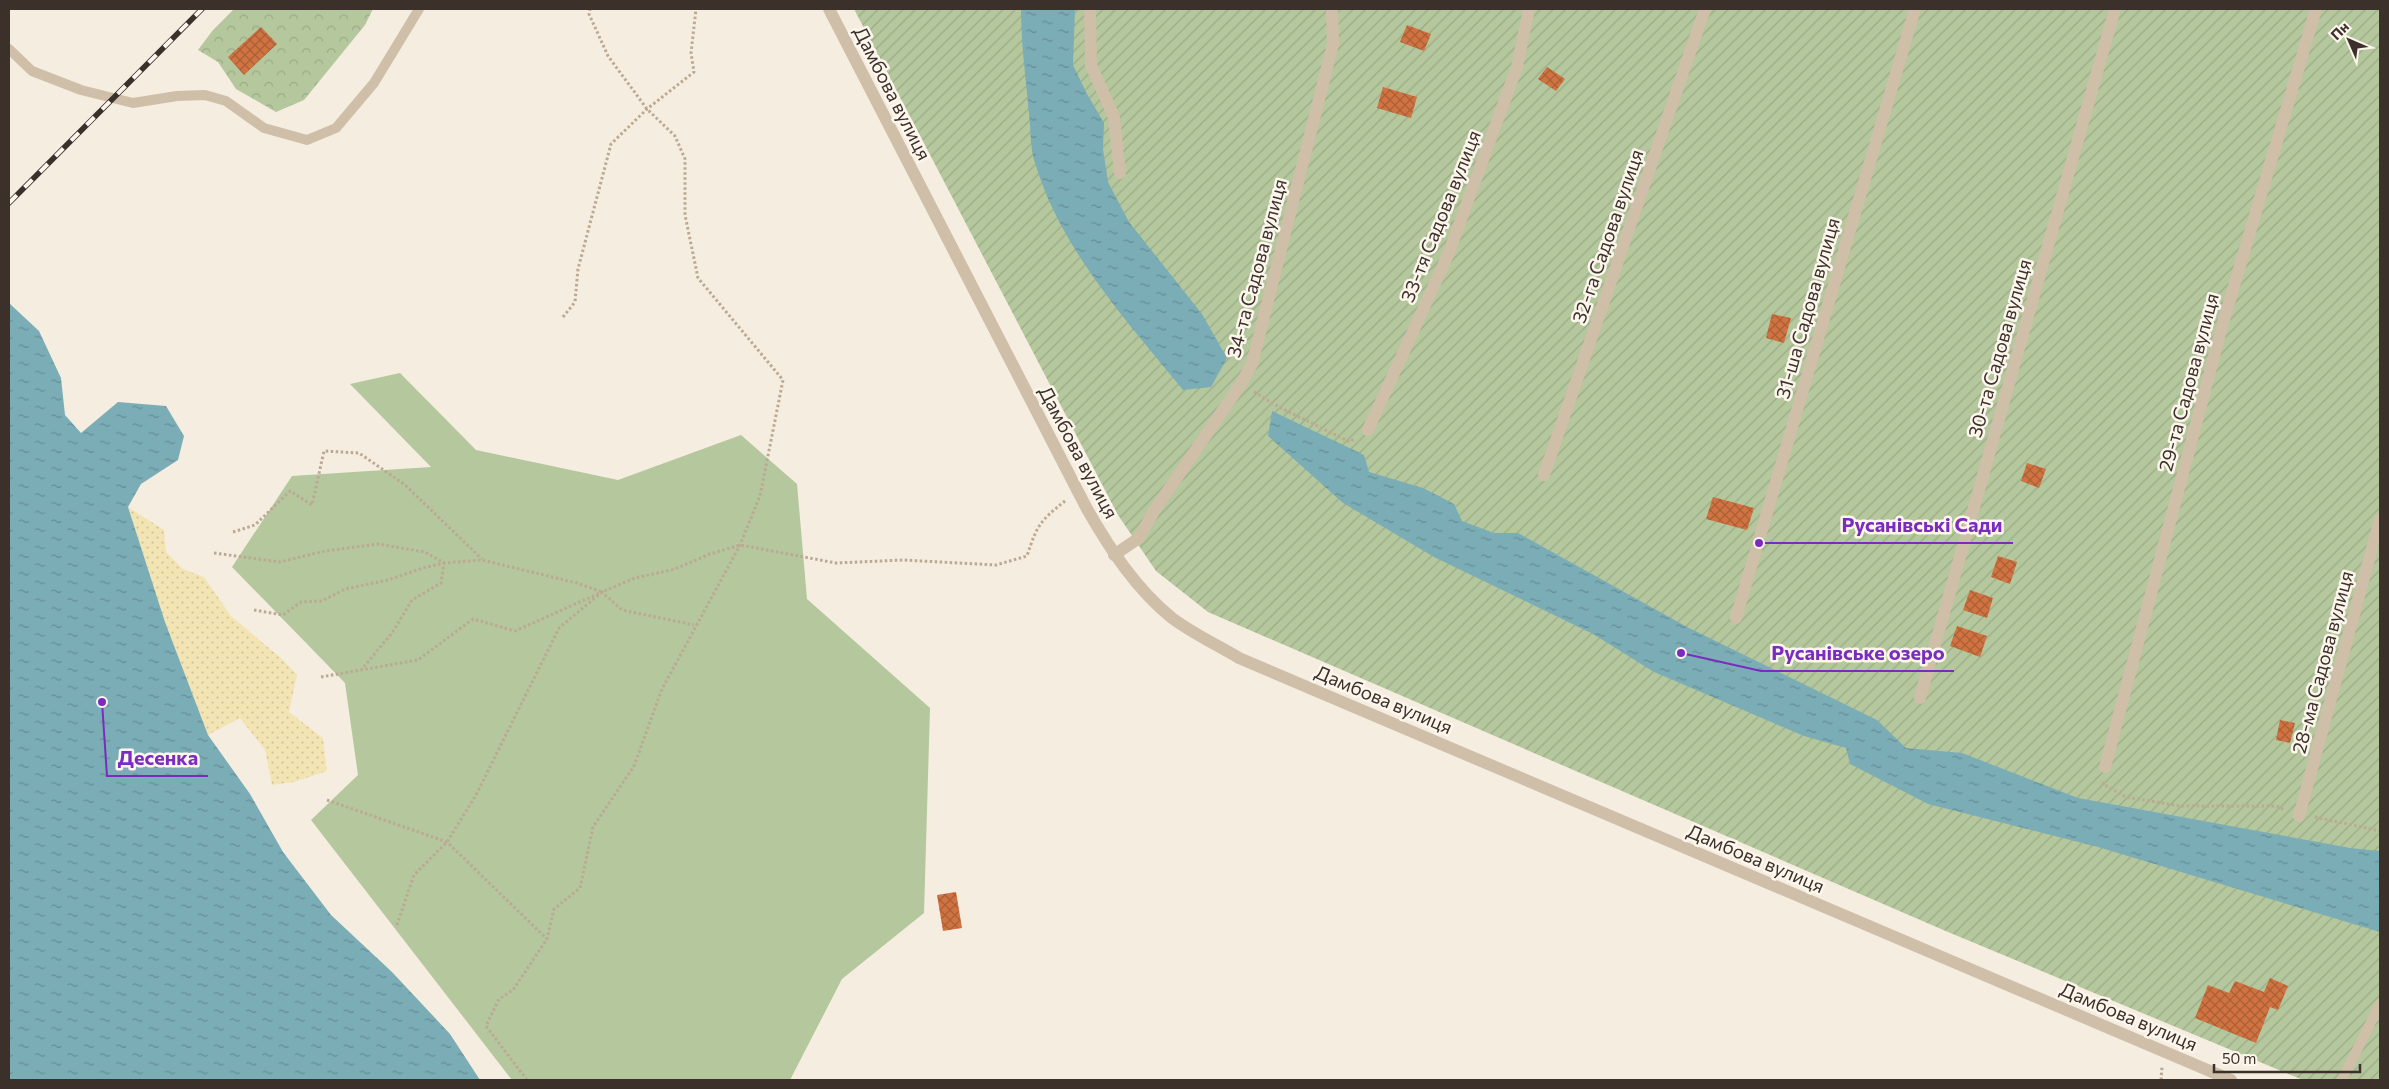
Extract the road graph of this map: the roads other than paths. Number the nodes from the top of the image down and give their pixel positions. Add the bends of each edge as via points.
1 (419, 9) edge
2 (829, 9) edge
3 (1090, 9) edge
4 (1332, 9) edge
5 (1528, 9) edge
6 (1705, 9) edge
7 (1915, 9) edge
8 (2114, 9) edge
9 (2316, 9) edge
10 (9, 48) edge
11 (1120, 173) dead end
12 (1368, 430) road end
13 (1544, 475) dead end
14 (2380, 518) edge
15 (1114, 555) junction
16 (1736, 618) dead end
17 (1920, 698) dead end
18 (2105, 767) road end
19 (2299, 816) road end
20 (2380, 1004) edge
21 (2231, 1080) edge
22 (2342, 1080) edge

1 - 10 lane via 362,98 336,128 308,140 264,128 226,101 205,95 133,103 81,90 32,71
2 - 15 street, Дамбова вулиця via 1078,492
3 - 11 street via 1091,65 1114,117
4 - 15 street, 34-та Садова вулиця via 1333,44 1252,364 1139,538
5 - 12 street, 33-тя Садова вулиця via 1517,66 1448,255
6 - 13 street, 32-га Садова вулиця
7 - 16 street, 31-ша Садова вулиця
8 - 17 street, 30-та Садова вулиця
9 - 18 street, 29-та Садова вулиця via 2221,330
14 - 19 street, 28-ма Садова вулиця
15 - 21 street, Дамбова вулиця via 1155,603 1174,619 1238,658
20 - 22 lane

